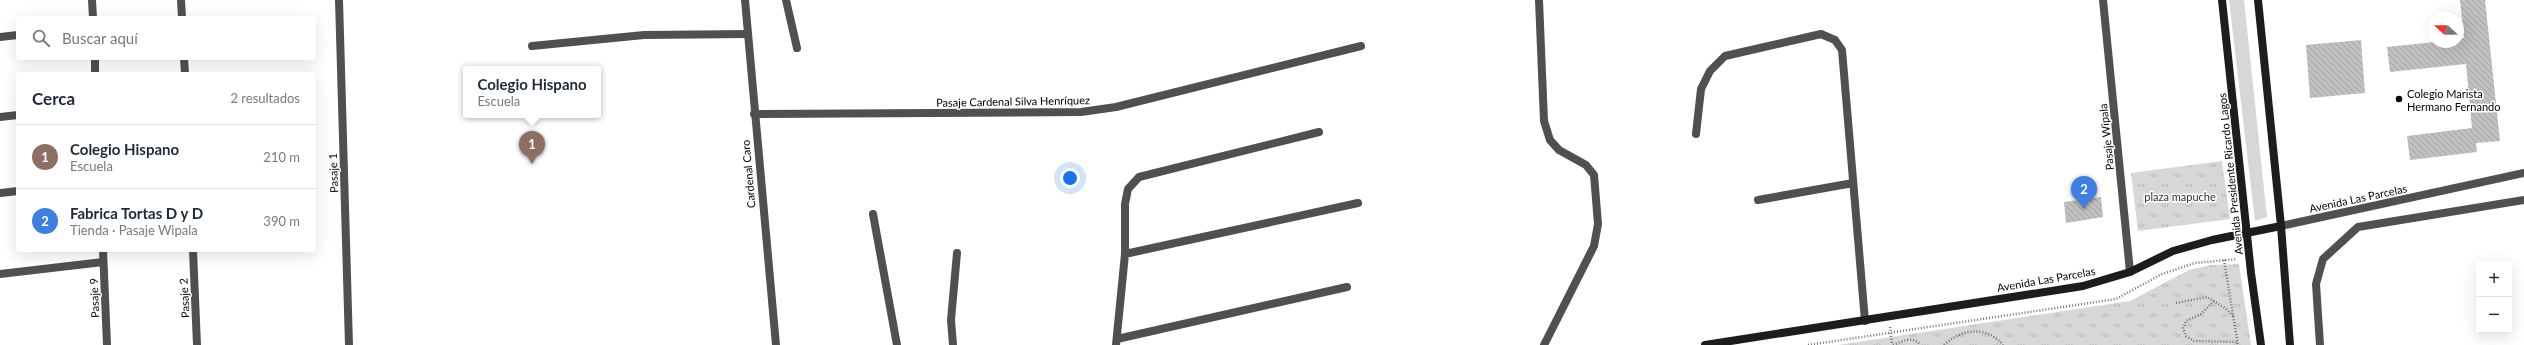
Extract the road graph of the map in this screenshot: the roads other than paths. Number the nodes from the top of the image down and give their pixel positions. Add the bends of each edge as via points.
1 (92, 0) edge
2 (181, 0) edge
3 (339, 0) edge
4 (745, 0) edge
5 (786, 0) edge
6 (1539, 0) edge
7 (2103, 0) edge
8 (2222, 0) edge
9 (2260, 1) edge
10 (93, 16) edge
11 (182, 16) edge
12 (748, 34) junction
13 (16, 35) edge
14 (0, 37) edge
15 (532, 46) dead end
16 (1361, 46) dead end
17 (797, 48) dead end
18 (95, 60) edge
19 (184, 60) edge
20 (95, 72) edge
21 (185, 72) edge
22 (754, 114) junction
23 (16, 115) edge
24 (0, 116) edge
25 (1319, 132) dead end
26 (1696, 134) dead end
27 (2524, 173) edge
28 (1853, 183) junction
29 (16, 191) edge
30 (0, 193) edge
31 (1758, 200) dead end
32 (2524, 200) edge
33 (1358, 203) dead end
34 (874, 214) dead end
35 (2281, 226) junction
36 (2248, 233) junction
37 (103, 252) edge
38 (193, 252) edge
39 (956, 253) dead end
40 (1125, 254) junction
41 (104, 262) junction
42 (2130, 272) junction
43 (0, 274) edge
44 (1347, 287) dead end
45 (1865, 321) junction
46 (1116, 342) edge
47 (106, 345) edge
48 (197, 345) edge
49 (349, 345) edge
50 (776, 345) edge
51 (897, 345) edge
52 (954, 345) edge
53 (1544, 345) edge
54 (1705, 345) edge
55 (2261, 345) edge
56 (2290, 345) edge
57 (2320, 345) edge

1 - 10 street
2 - 11 street
3 - 49 street, Pasaje 1
4 - 12 street, Cardenal Caro
5 - 17 street
6 - 53 street via 1544,121 1550,140 1559,150 1586,166 1594,175 1598,224 1594,246
7 - 42 street, Pasaje Wipala
8 - 36 street, Avenida Presidente Ricardo Lagos
9 - 35 street
12 - 15 street via 644,35
12 - 22 street, Cardenal Caro
13 - 14 street
16 - 22 street, Pasaje Cardenal Silva Henríquez via 1116,107 1081,112
18 - 20 street
19 - 21 street
22 - 50 street, Cardenal Caro
23 - 24 street
25 - 40 street via 1139,177 1128,189 1125,204
26 - 28 street via 1701,89 1710,71 1725,56 1821,34 1835,40 1842,50
27 - 35 street, Avenida Las Parcelas
28 - 31 street
28 - 45 street
29 - 30 street
32 - 57 street via 2358,227 2323,259 2316,284
33 - 40 street
34 - 51 street
35 - 36 street, Avenida Las Parcelas
35 - 56 street
36 - 42 street, Avenida Las Parcelas via 2173,251
36 - 55 street, Avenida Presidente Ricardo Lagos
37 - 41 street, Pasaje 9
38 - 48 street, Pasaje 2
39 - 52 street via 951,320
40 - 46 street
41 - 43 street
41 - 47 street, Pasaje 9
42 - 45 street, Avenida Las Parcelas via 2083,286
44 - 46 street
45 - 54 street, Avenida Las Parcelas

